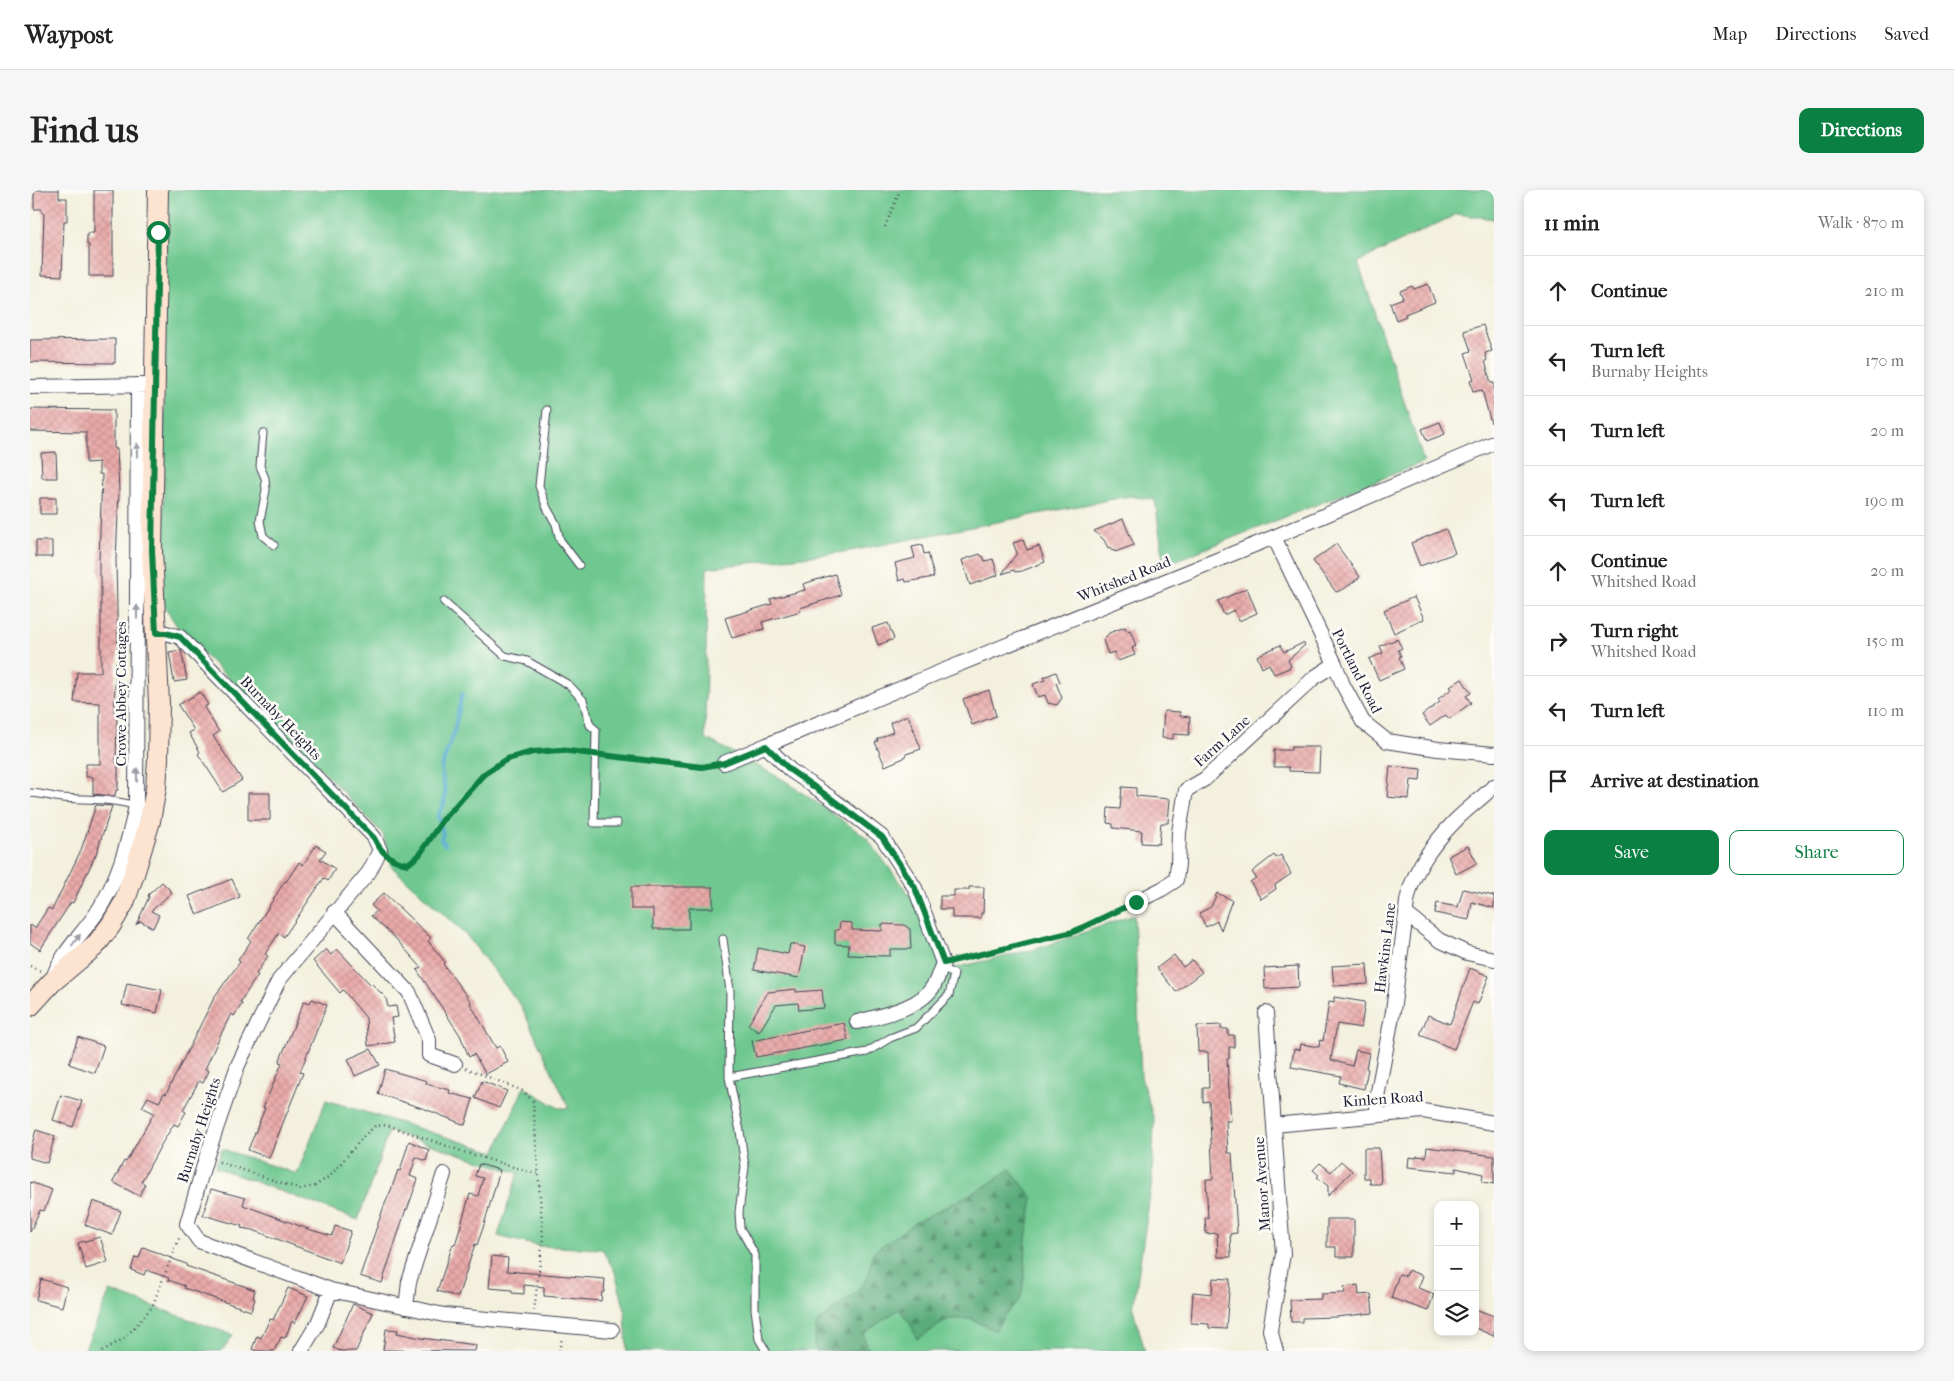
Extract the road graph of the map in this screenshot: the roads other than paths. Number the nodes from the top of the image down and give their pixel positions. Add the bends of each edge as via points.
1 (158, 190) edge
2 (147, 385) junction
3 (30, 387) edge
4 (547, 410) dead end
5 (263, 433) dead end
6 (1494, 443) edge
7 (1274, 537) junction
8 (274, 545) dead end
9 (579, 565) dead end
10 (444, 602) dead end
11 (156, 633) junction
12 (1335, 664) junction
13 (766, 746) junction
14 (1494, 754) edge
15 (724, 763) road end
16 (1494, 786) edge
17 (30, 793) edge
18 (136, 806) junction
19 (617, 823) dead end
20 (1136, 902) road end
21 (334, 912) junction
22 (1406, 914) junction
23 (723, 939) dead end
24 (1494, 959) edge
25 (942, 966) junction
26 (52, 982) junction
27 (30, 1006) edge
28 (1266, 1013) dead end
29 (857, 1022) dead end
30 (455, 1064) road end
31 (729, 1077) junction
32 (1376, 1114) junction
33 (1494, 1123) edge
34 (1274, 1124) junction
35 (444, 1174) dead end
36 (331, 1290) junction
37 (406, 1307) junction
38 (612, 1330) dead end
39 (762, 1349) edge
40 (301, 1351) edge
41 (1276, 1351) edge

1 - 2 main road
2 - 3 street
2 - 11 main road
18 -> 2 street, Crowe Abbey Cottages
4 - 9 lane via 539,486 560,540
5 - 8 lane via 260,466 266,478 266,490 260,521 263,536
6 - 7 street, Whitshed Road
7 - 12 street, Portland Road
7 - 13 street, Whitshed Road
10 - 19 lane via 505,656 527,661 579,694 590,725 596,730 594,823
11 - 21 street, Burnaby Heights via 180,637 374,838 380,850 369,872
11 - 26 main road via 159,704 157,778 150,821 124,903 112,925 95,946
12 - 14 street, Portland Road via 1363,722 1387,741
12 - 20 street, Farm Lane via 1315,677 1205,779 1186,790 1176,880
13 - 15 street, Whitshed Road
13 - 25 street via 790,770 882,837 915,888
16 - 22 street, Hawkins Lane via 1437,842 1415,875 1406,901
17 - 18 lane via 59,798 106,799
26 -> 18 street, Crowe Abbey Cottages via 57,964 96,913 113,882 127,846
21 - 30 street via 409,992 429,1040 429,1055
21 - 36 street, Burnaby Heights via 280,980 238,1065 187,1224 199,1241
22 - 24 street via 1439,940 1467,953
22 - 32 street, Hawkins Lane
23 - 31 lane via 730,991
25 - 29 street via 934,987 920,1000 892,1013
25 - 31 lane via 954,974 949,995 916,1028 867,1052
26 - 27 main road
28 - 34 street, Manor Avenue
31 - 39 lane via 745,1167 740,1228 755,1255 755,1309
32 - 33 street, Kinlen Road via 1423,1110
32 - 34 street, Kinlen Road
34 - 41 street, Manor Avenue via 1283,1254 1270,1330
35 - 37 street via 410,1282
36 - 37 street
36 - 40 street
37 - 38 street via 444,1315

